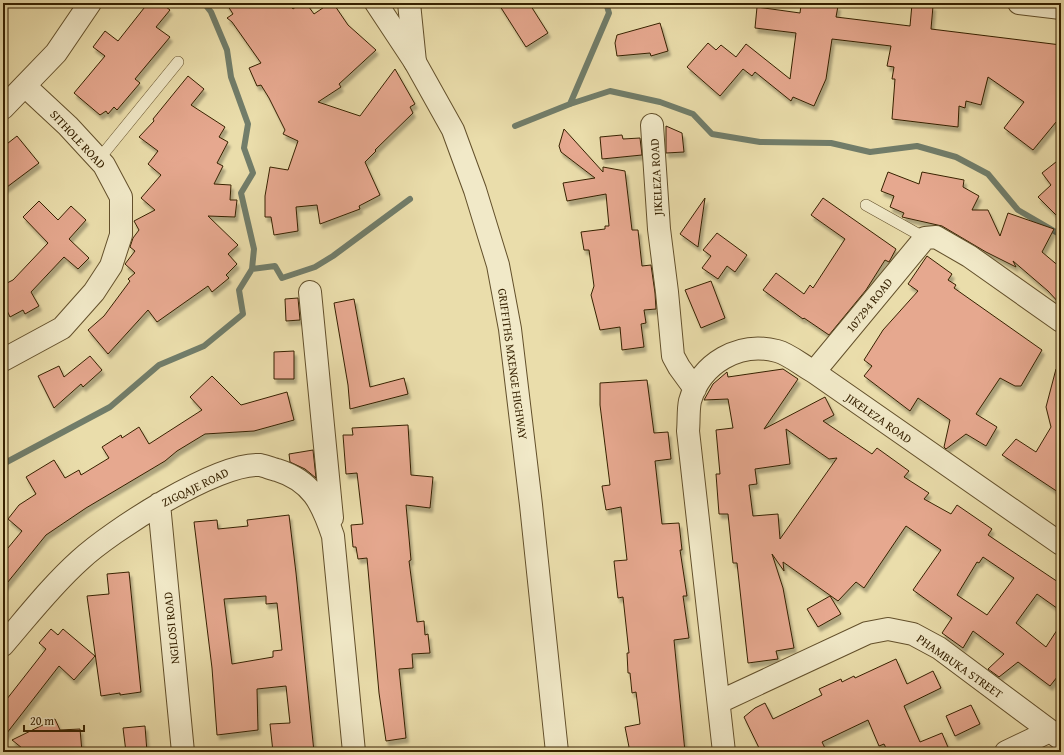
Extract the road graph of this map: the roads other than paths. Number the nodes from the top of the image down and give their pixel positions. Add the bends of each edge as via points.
1 (90, 3) edge
2 (376, 3) edge
3 (409, 3) edge
4 (1019, 3) edge
5 (1061, 8) edge
6 (178, 62) dead end
7 (414, 62) junction
8 (26, 86) junction
9 (3, 108) edge
10 (652, 125) dead end
11 (99, 159) junction
12 (866, 205) dead end
13 (924, 238) junction
14 (310, 292) dead end
15 (1061, 321) edge
16 (3, 360) edge
17 (814, 372) junction
18 (695, 389) junction
19 (159, 504) junction
20 (333, 536) junction
21 (1061, 544) edge
22 (3, 646) edge
23 (719, 702) junction
24 (1056, 735) edge
25 (183, 752) edge
26 (354, 752) edge
27 (557, 752) edge
28 (724, 752) edge
29 (1006, 752) edge

1 - 8 street via 56,53
2 - 7 street, GRIFFITHS MXENGE HIGHWAY
3 - 7 street
4 - 5 street
6 - 11 lane
7 - 27 street, GRIFFITHS MXENGE HIGHWAY via 453,130 498,265 510,329
8 - 9 street
8 - 11 street, SITHOLE ROAD
10 - 18 street, JIKELEZA ROAD via 659,229 668,292 673,356
11 - 16 street, SITHOLE ROAD via 122,197 121,235 111,266 94,292 62,328
12 - 13 lane
13 - 15 street via 936,237 969,256
13 - 17 street, 107294 ROAD
14 - 20 street
17 - 18 street, JIKELEZA ROAD via 778,351 750,348 724,356 702,376
17 - 21 street, JIKELEZA ROAD
18 - 23 street, JIKELEZA ROAD via 690,401 688,431
19 - 20 street, ZIGQAJE ROAD via 229,470 260,465 288,474 309,488 324,508
19 - 22 street, ZIGQAJE ROAD via 80,559
19 - 25 street, NGILOSI ROAD
20 - 26 street, ZIGQAJE ROAD
23 - 24 street, PHAMBUKA STREET via 867,633 888,629 913,634 939,648
23 - 28 street, JIKELEZA ROAD
24 - 29 street

